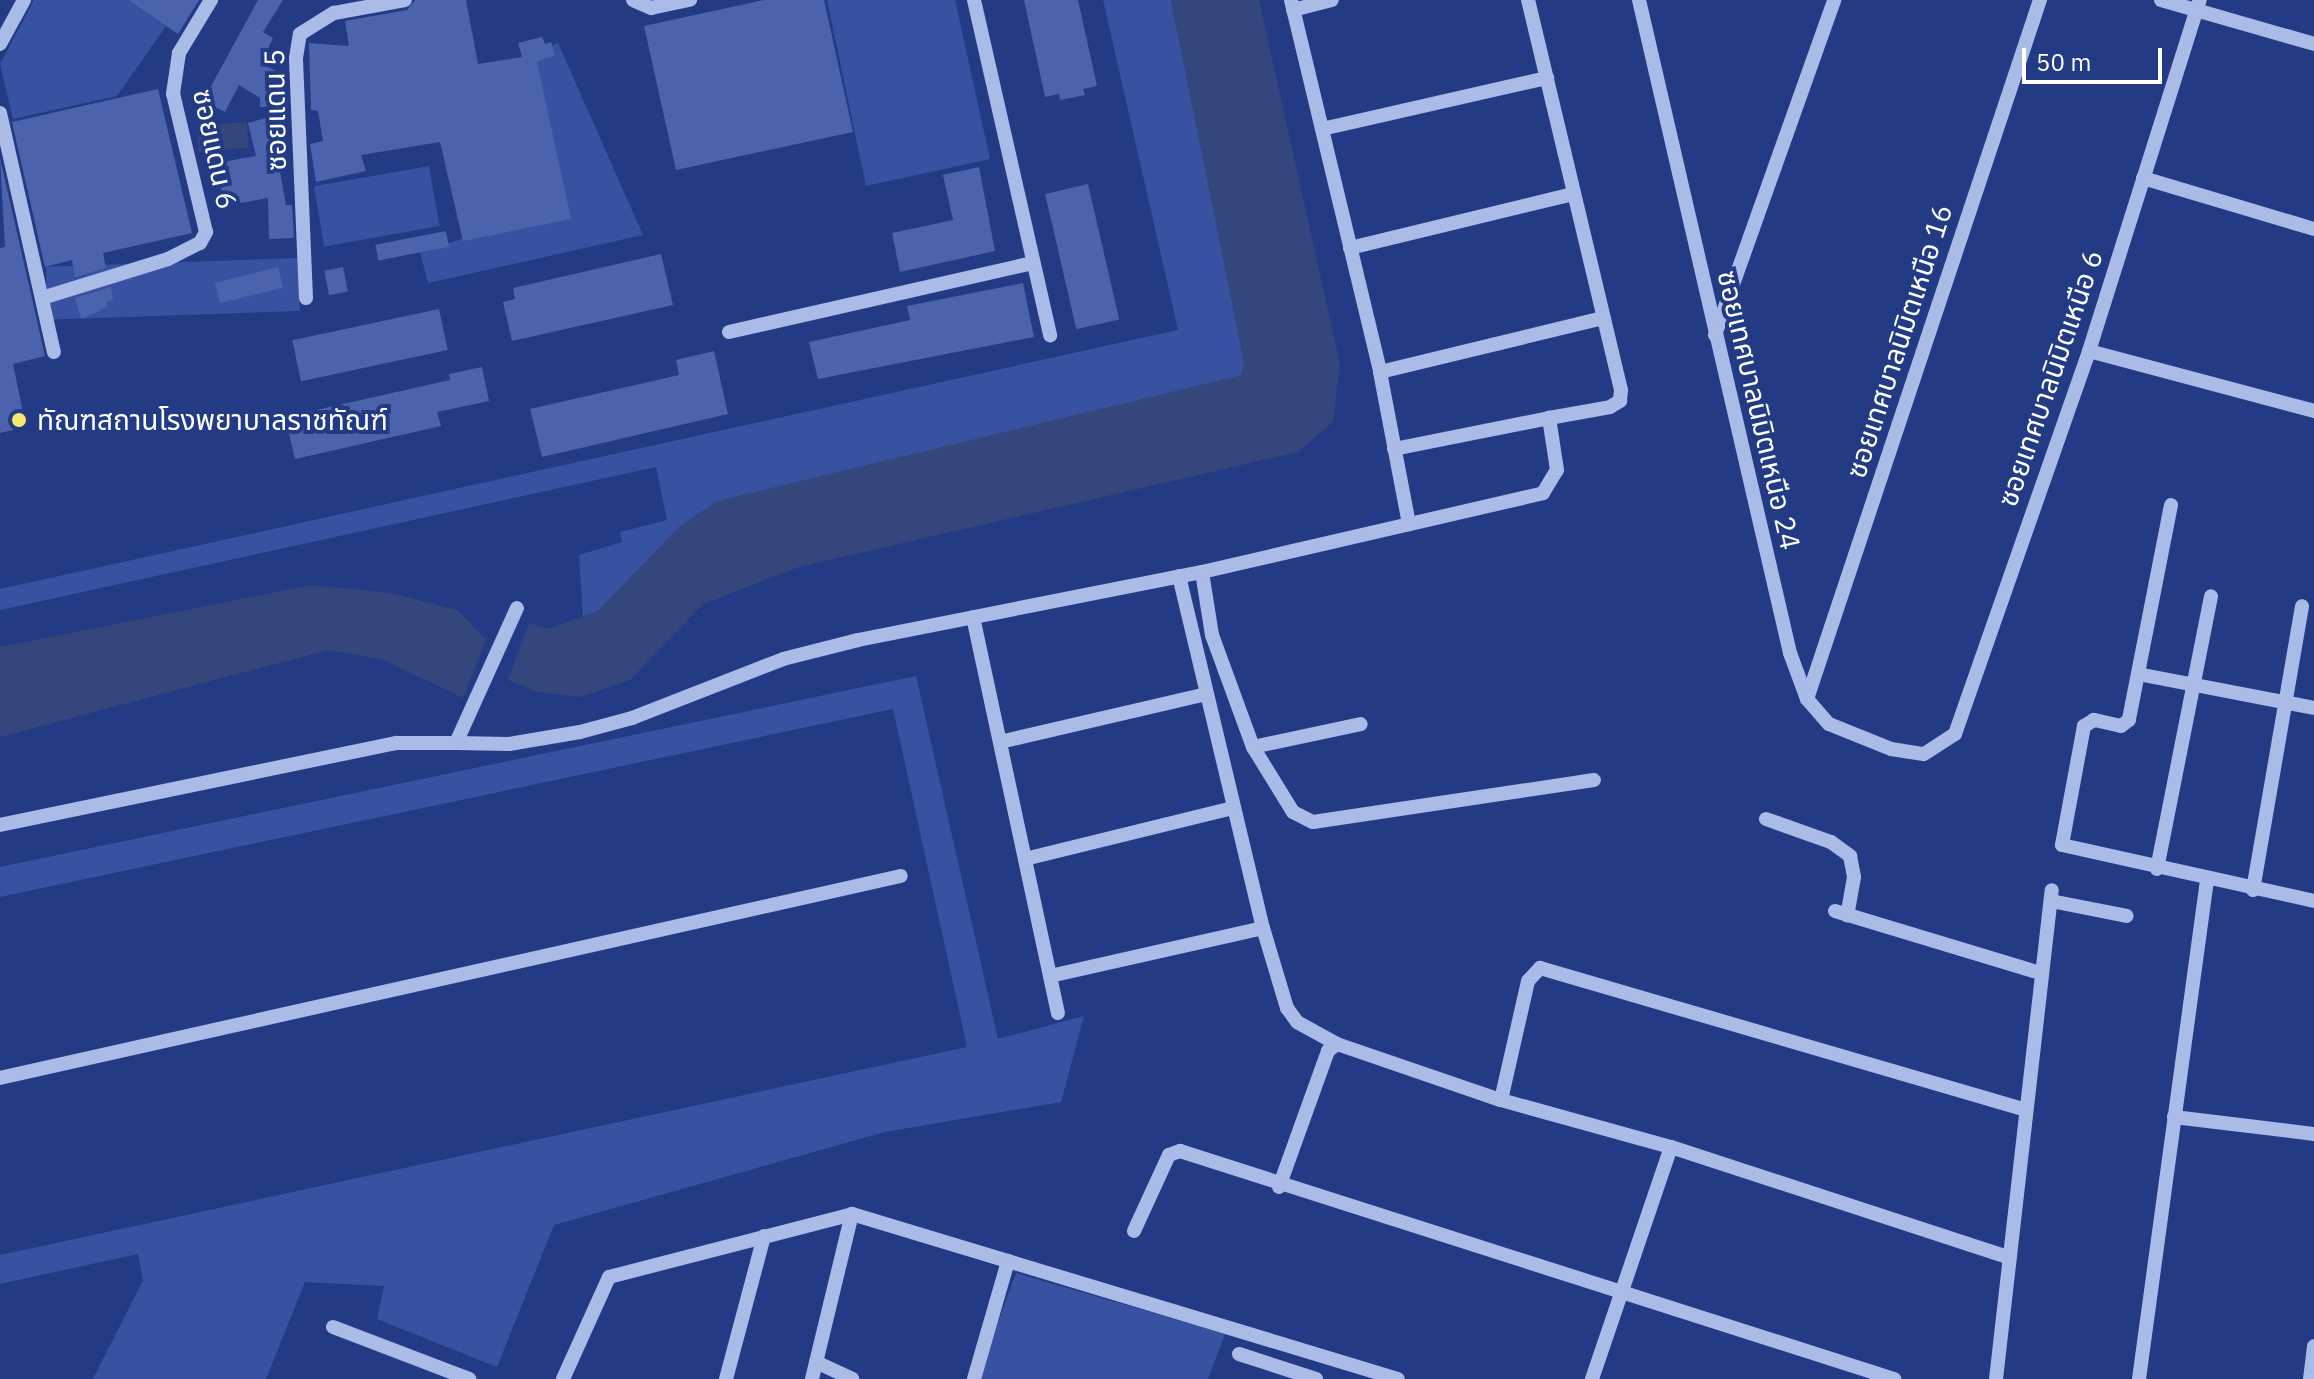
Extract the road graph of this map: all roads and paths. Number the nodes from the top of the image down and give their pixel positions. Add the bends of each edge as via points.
1 (24, 0) edge
2 (211, 0) edge
3 (405, 0) edge
4 (633, 0) edge
5 (690, 0) edge
6 (974, 0) edge
7 (1332, 0) edge
8 (1528, 0) edge
9 (1834, 0) edge
10 (2040, 0) edge
11 (2161, 0) edge
12 (1642, 4) edge
13 (1292, 5) edge
14 (2199, 5) edge
15 (0, 44) edge
16 (2314, 44) edge
17 (1547, 78) junction
18 (0, 113) edge
19 (1322, 129) junction
20 (2143, 178) junction
21 (1574, 194) junction
22 (2314, 229) edge
23 (1350, 248) junction
24 (1033, 263) junction
25 (42, 298) junction
26 (306, 298) dead end
27 (1604, 318) junction
28 (729, 332) dead end
29 (1050, 335) dead end
30 (1714, 338) junction
31 (2089, 351) junction
32 (54, 352) dead end
33 (1380, 372) junction
34 (2314, 411) edge
35 (1549, 418) junction
36 (1394, 449) junction
37 (2171, 505) dead end
38 (1409, 524) junction
39 (1202, 572) junction
40 (1179, 576) junction
41 (2211, 596) dead end
42 (2302, 606) dead end
43 (517, 608) dead end
44 (973, 617) junction
45 (2138, 674) junction
46 (2195, 685) junction
47 (1207, 694) junction
48 (1807, 699) junction
49 (2287, 702) junction
50 (2314, 708) edge
51 (1361, 724) dead end
52 (1000, 742) junction
53 (456, 743) junction
54 (1253, 747) junction
55 (1924, 754) joint
56 (1594, 780) dead end
57 (1233, 808) junction
58 (1766, 819) dead end
59 (0, 825) edge
60 (1025, 859) junction
61 (2157, 869) junction
62 (901, 876) dead end
63 (2207, 880) junction
64 (2253, 890) junction
65 (2314, 901) edge
66 (2127, 916) dead end
67 (1263, 928) junction
68 (2041, 973) junction
69 (1050, 976) junction
70 (1058, 1013) dead end
71 (1337, 1044) junction
72 (0, 1078) edge
73 (1501, 1100) junction
74 (2023, 1109) junction
75 (2174, 1117) junction
76 (2314, 1134) edge
77 (1671, 1147) junction
78 (1279, 1187) junction
79 (852, 1214) junction
80 (1134, 1231) dead end
81 (764, 1236) junction
82 (2008, 1257) junction
83 (1008, 1261) junction
84 (1621, 1292) junction
85 (333, 1327) dead end
86 (2314, 1346) edge
87 (1239, 1354) dead end
88 (816, 1362) junction
89 (469, 1379) edge
90 (563, 1379) edge
91 (726, 1379) edge
92 (812, 1379) edge
93 (852, 1379) edge
94 (974, 1379) edge
95 (1316, 1379) edge
96 (1398, 1379) edge
97 (1592, 1379) edge
98 (1894, 1379) edge
99 (1996, 1379) edge
100 (2139, 1379) edge
101 (2310, 1379) edge

1 - 15 street
2 - 25 street, ซอยแดน 6 via 179,53 173,94 206,232 200,243 168,259
3 - 26 street, ซอยแดน 5 via 334,13 300,34 296,58
4 - 5 street via 651,8
6 - 24 street
7 - 13 street
8 - 17 street
9 - 30 street
10 - 48 street, ซอยเทศบาลนิมิตเหนือ 16
11 - 14 street
12 - 30 street, ซอยเทศบาลนิมิตเหนือ 24
13 - 19 street
14 - 16 street
14 - 20 street, ซอยเทศบาลนิมิตเหนือ 6
17 - 19 street
17 - 21 street
18 - 25 street
19 - 23 street
20 - 22 street
20 - 31 street, ซอยเทศบาลนิมิตเหนือ 6
21 - 23 street
21 - 27 street
23 - 33 street
24 - 28 street
24 - 29 street
25 - 32 street
27 - 33 street
27 - 35 street via 1620,401
30 - 48 street, ซอยเทศบาลนิมิตเหนือ 24 via 1790,653
31 - 34 street
31 - 55 street, ซอยเทศบาลนิมิตเหนือ 6 via 1955,734
33 - 36 street
35 - 36 street
35 - 38 street via 1557,470 1543,493
36 - 38 street
37 - 45 street
38 - 39 street
39 - 40 street
39 - 54 street via 1212,635
40 - 44 street
40 - 47 street
41 - 46 street
42 - 49 street
43 - 53 street
44 - 52 street
44 - 53 street via 783,659 632,718 580,732 509,744
45 - 46 street
45 - 61 street via 2126,724 2094,720 2084,726 2062,845
46 - 49 street
46 - 61 street
47 - 52 street
47 - 57 street
48 - 55 street, ซอยเทศบาลนิมิตเหนือ 24 via 1829,724 1891,749
49 - 50 street
49 - 64 street
51 - 54 street
52 - 60 street
53 - 59 street via 397,743
54 - 56 street via 1293,812 1313,822
57 - 60 street
57 - 67 street
58 - 68 street via 1831,842 1850,856 1854,877 1841,913
60 - 69 street
61 - 63 street
62 - 72 street
63 - 64 street
63 - 75 street
64 - 65 street
66 - 68 street via 2052,896
67 - 69 street
67 - 71 street via 1291,1016
68 - 74 street
69 - 70 street
71 - 73 street
71 - 78 street via 1328,1051
73 - 74 street via 1528,981 1540,968
73 - 77 street
74 - 82 street
75 - 76 street
75 - 100 street
77 - 82 street
77 - 84 street
78 - 80 street via 1174,1151
78 - 84 street
79 - 81 street
79 - 83 street
79 - 88 street
81 - 90 street via 609,1277
81 - 91 street
82 - 99 street
83 - 94 street
83 - 96 street
84 - 97 street
84 - 98 street
85 - 89 street
86 - 101 street
87 - 95 street
88 - 92 street
88 - 93 street

